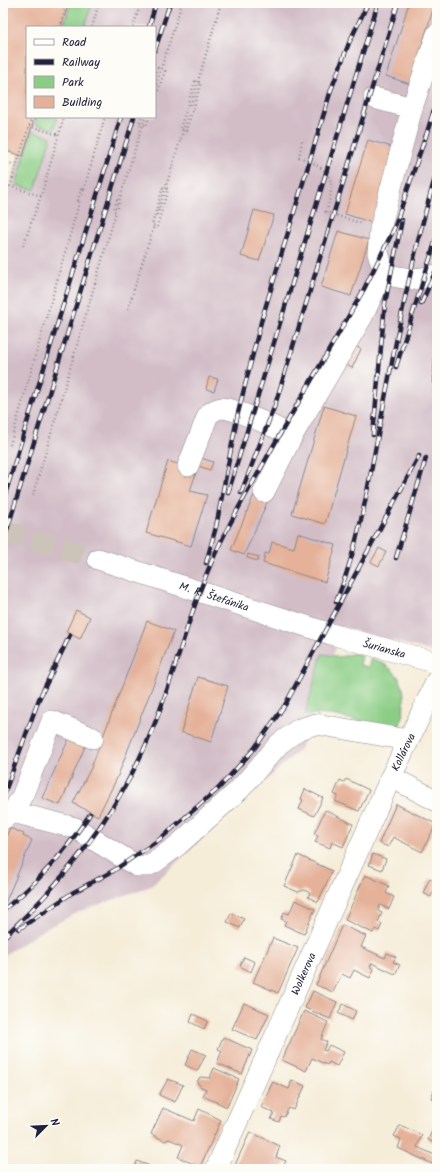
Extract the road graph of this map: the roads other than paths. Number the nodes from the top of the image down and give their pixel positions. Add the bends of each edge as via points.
1 (437, 34) edge
2 (374, 98) dead end
3 (412, 108) junction
4 (384, 270) junction
5 (437, 276) edge
6 (292, 436) junction
7 (188, 466) dead end
8 (264, 492) dead end
9 (98, 559) tunnel mouth
10 (331, 634) joint
11 (437, 663) edge
12 (437, 680) edge
13 (93, 738) dead end
14 (408, 740) junction
15 (391, 777) junction
16 (437, 801) edge
17 (8, 816) edge
18 (216, 1169) edge

1 - 3 street
2 - 3 street
3 - 4 street via 380,229 378,253
4 - 5 street via 389,275 409,280
4 - 6 street via 362,317
6 - 7 street via 238,413 222,408 213,410 208,415
6 - 8 street
9 - 10 street, M. R. Štefánika
10 - 11 street, Šurianska
12 - 14 street, Kollárova
13 - 17 street via 52,722 23,794
14 - 15 street, Kollárova
14 - 17 street via 316,724 299,729 279,744 239,790 178,845 147,866 137,866 75,828
15 - 16 street, Kollárova
15 - 18 street, Wolkerova

